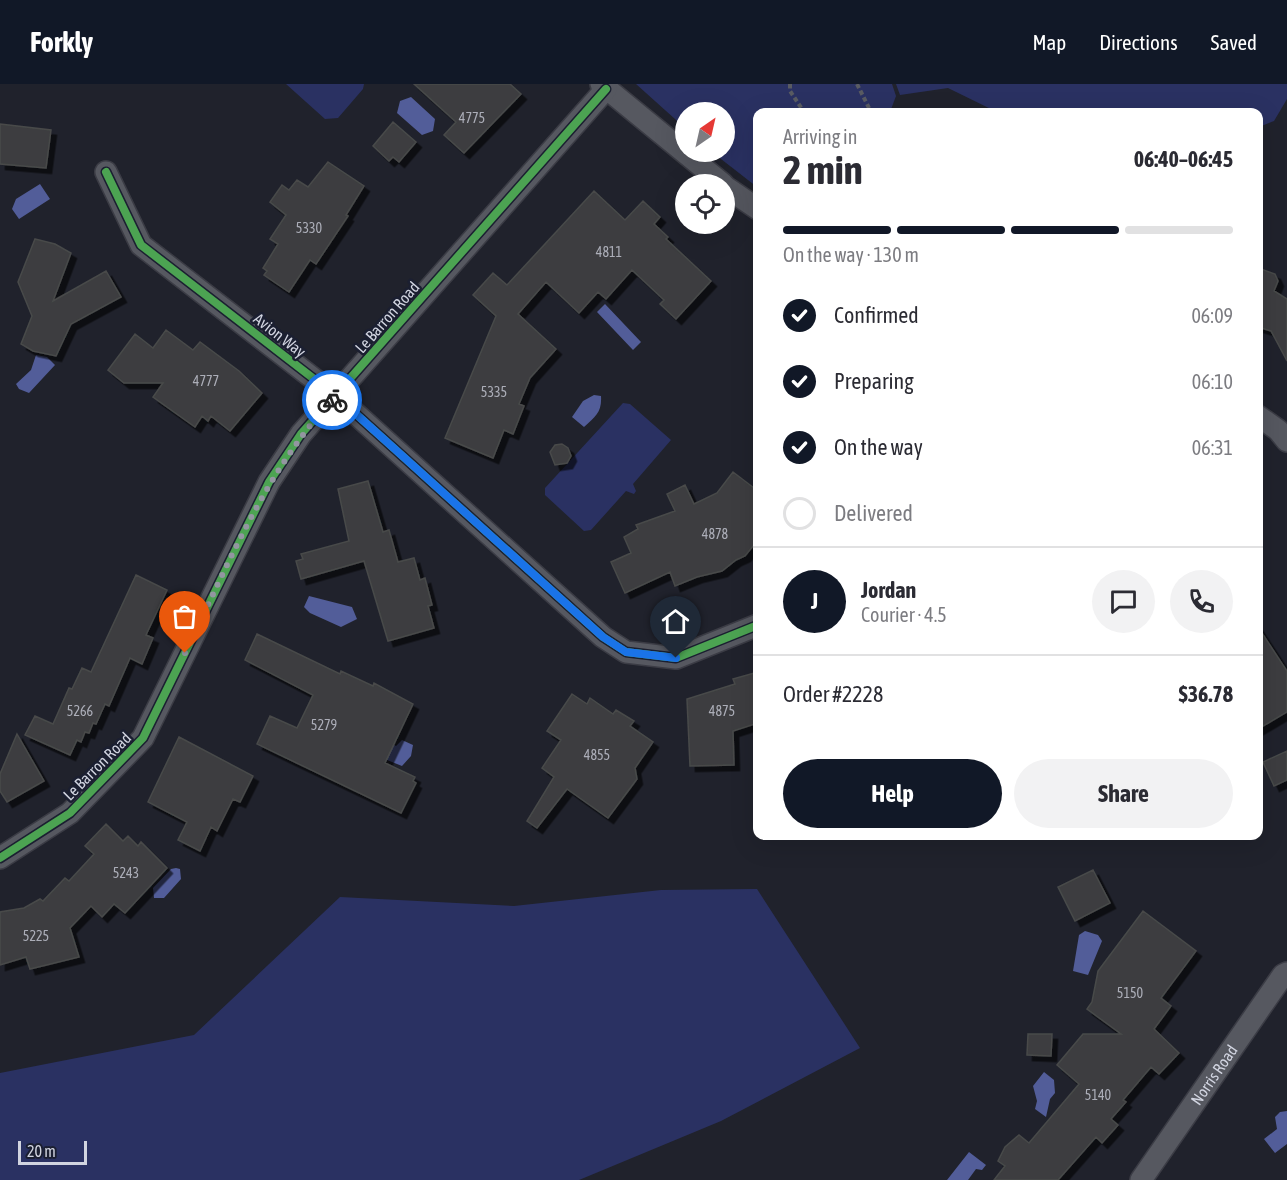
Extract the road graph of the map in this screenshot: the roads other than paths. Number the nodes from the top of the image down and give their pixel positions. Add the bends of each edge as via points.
1 (604, 86) edge
2 (106, 172) dead end
3 (711, 174) edge
4 (735, 193) edge
5 (753, 205) edge
6 (336, 396) junction
7 (1263, 420) edge
8 (1287, 441) edge
9 (753, 627) edge
10 (0, 858) edge
11 (1287, 973) edge
12 (1141, 1180) edge

1 - 3 street
1 - 6 street, Le Barron Road
2 - 6 street, Avion Way via 141,245
4 - 5 street
6 - 9 street, Avion Way via 603,637 626,652 676,658
6 - 10 street, Le Barron Road via 302,434 269,482 143,738 70,813
7 - 8 street
11 - 12 street, Norris Road

